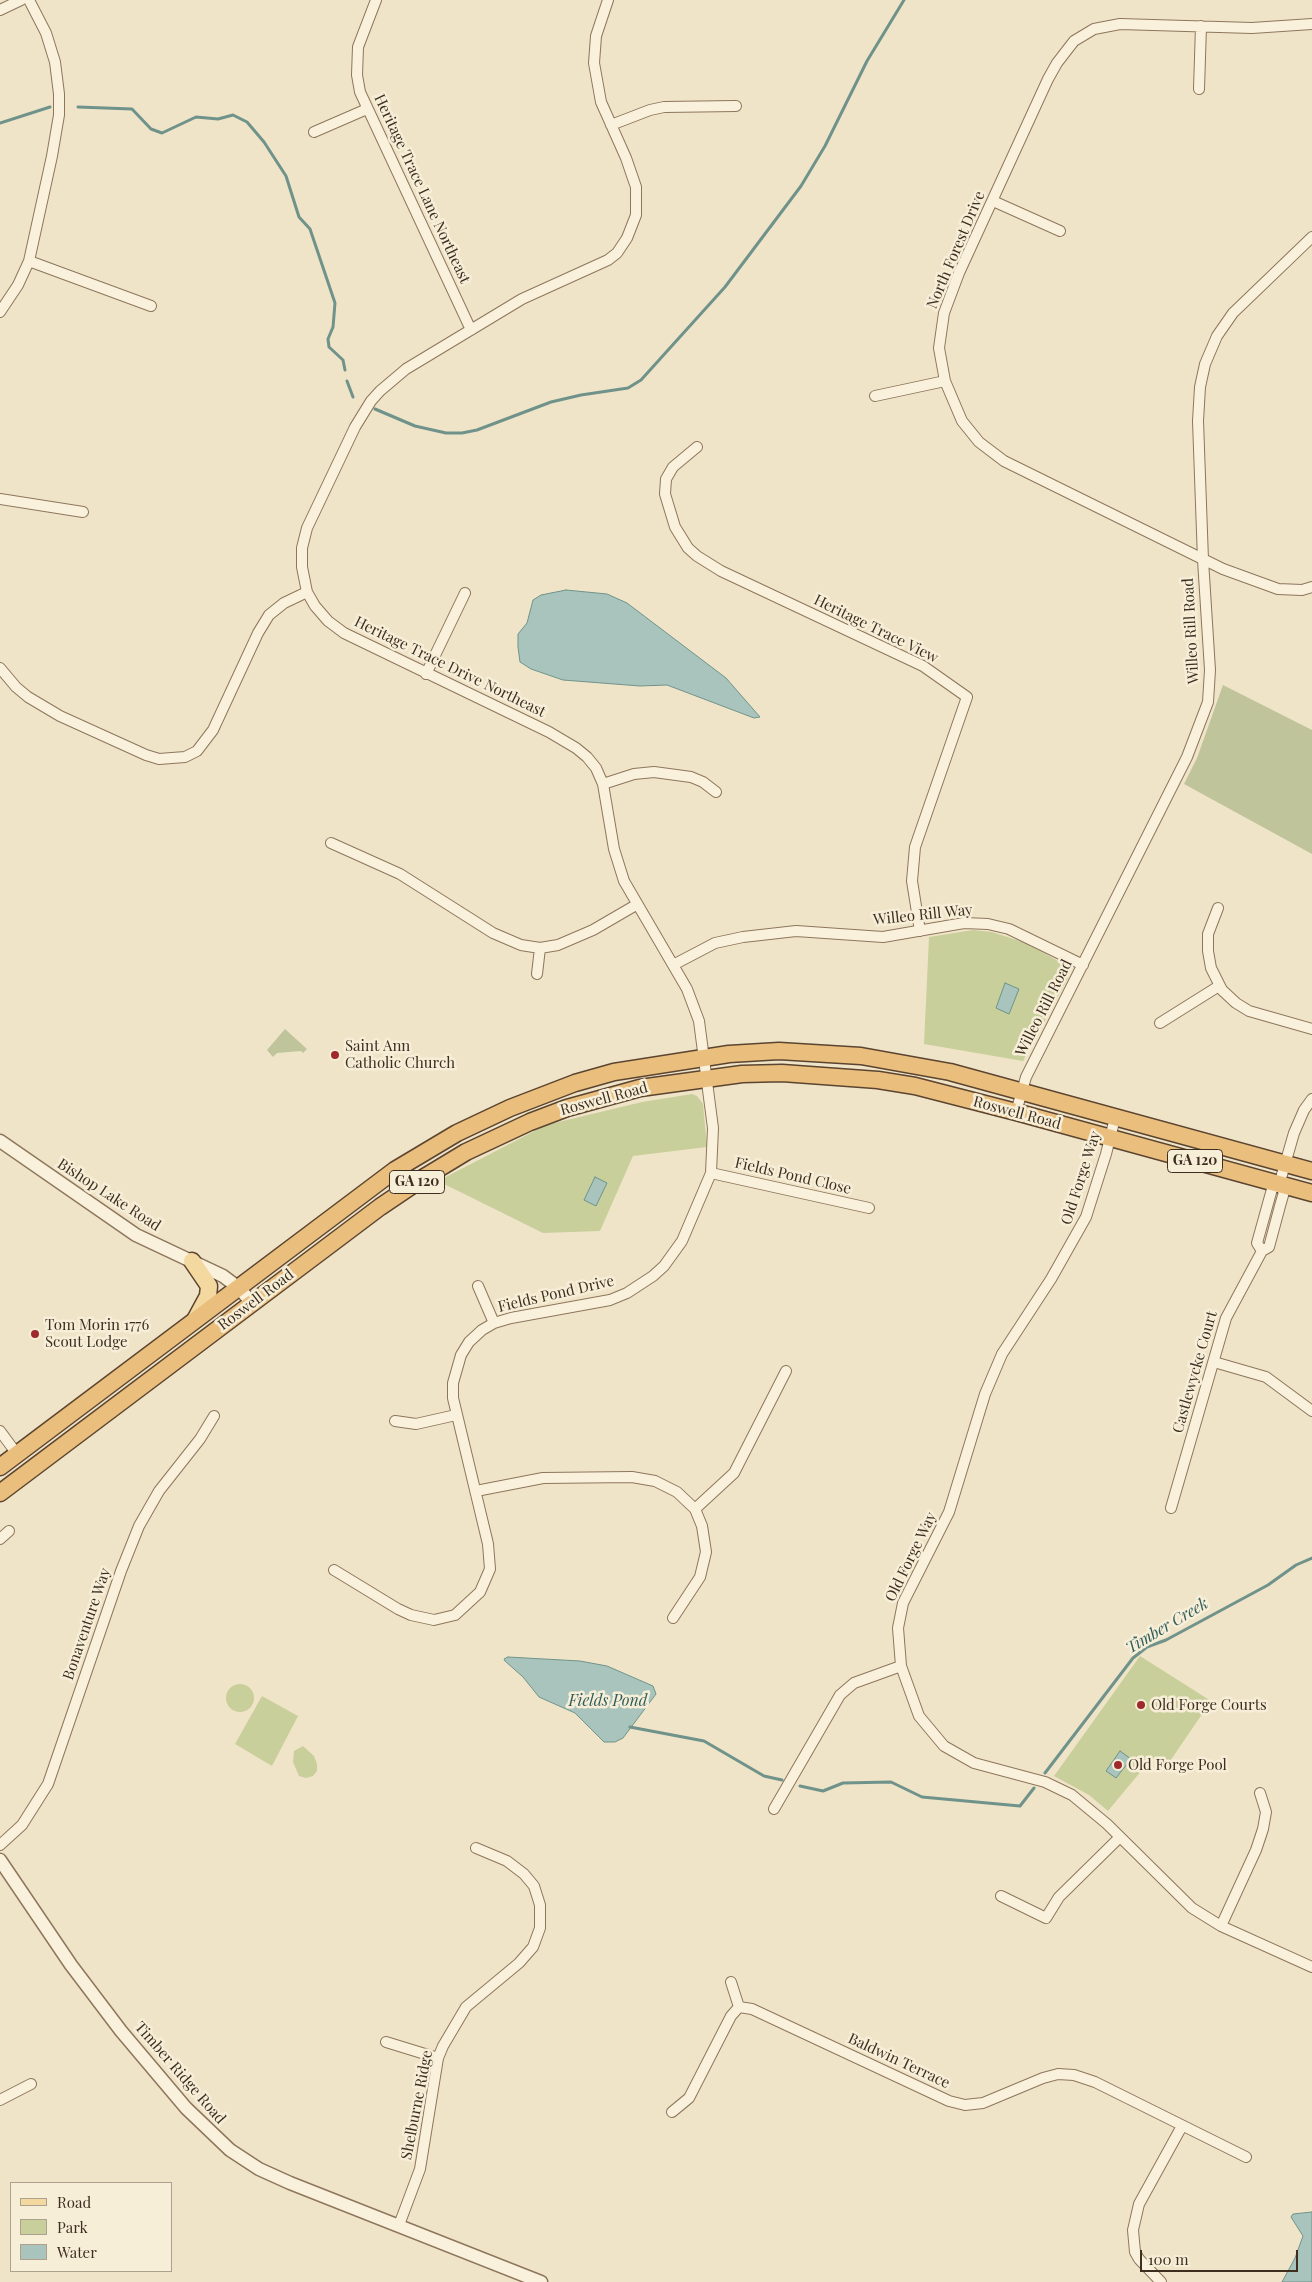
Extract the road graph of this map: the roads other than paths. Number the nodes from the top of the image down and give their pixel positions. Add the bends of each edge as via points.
1 (22, 0) edge
2 (29, 0) edge
3 (376, 0) edge
4 (608, 0) edge
5 (0, 10) edge
6 (1312, 24) edge
7 (1201, 26) junction
8 (1199, 89) dead end
9 (736, 106) dead end
10 (367, 109) junction
11 (612, 125) junction
12 (314, 132) dead end
13 (992, 201) junction
14 (1060, 231) dead end
15 (1312, 237) edge
16 (29, 261) junction
17 (151, 306) dead end
18 (0, 312) edge
19 (471, 330) junction
20 (945, 381) junction
21 (875, 396) dead end
22 (698, 446) dead end
23 (0, 499) edge
24 (83, 512) dead end
25 (1203, 560) junction
26 (1312, 586) edge
27 (307, 592) junction
28 (466, 593) dead end
29 (0, 668) edge
30 (426, 674) junction
31 (603, 784) junction
32 (716, 792) dead end
33 (331, 843) dead end
34 (636, 905) junction
35 (1218, 908) dead end
36 (920, 931) junction
37 (540, 948) junction
38 (673, 965) junction
39 (1083, 965) junction
40 (537, 974) dead end
41 (1219, 986) junction
42 (1160, 1023) dead end
43 (1312, 1029) edge
44 (705, 1056) junction
45 (707, 1077) junction
46 (1022, 1092) junction
47 (1312, 1099) edge
48 (1016, 1112) junction
49 (1115, 1118) junction
50 (1110, 1138) junction
51 (0, 1142) edge
52 (1284, 1164) junction
53 (1312, 1171) edge
54 (711, 1173) junction
55 (1279, 1184) junction
56 (1312, 1194) edge
57 (869, 1208) dead end
58 (192, 1261) junction
59 (478, 1286) dead end
60 (239, 1288) junction
61 (252, 1303) junction
62 (195, 1320) junction
63 (494, 1323) junction
64 (1214, 1362) junction
65 (786, 1371) dead end
66 (1312, 1411) edge
67 (456, 1415) junction
68 (214, 1416) dead end
69 (395, 1421) dead end
70 (0, 1431) edge
71 (17, 1454) junction
72 (0, 1467) edge
73 (476, 1491) junction
74 (0, 1493) edge
75 (1171, 1508) dead end
76 (695, 1509) junction
77 (9, 1531) dead end
78 (0, 1539) edge
79 (334, 1570) dead end
80 (673, 1618) dead end
81 (901, 1666) junction
82 (1260, 1792) dead end
83 (774, 1809) dead end
84 (1120, 1837) junction
85 (0, 1845) edge
86 (476, 1848) dead end
87 (0, 1860) edge
88 (1001, 1896) dead end
89 (1221, 1926) junction
90 (1312, 1966) edge
91 (731, 1982) dead end
92 (739, 2007) junction
93 (386, 2042) dead end
94 (438, 2058) junction
95 (31, 2084) dead end
96 (0, 2100) edge
97 (672, 2112) dead end
98 (1182, 2126) junction
99 (1246, 2157) dead end
100 (399, 2226) junction
101 (541, 2282) edge
102 (1161, 2282) edge

1 - 5 street
2 - 16 street via 51,48 60,94 52,156
3 - 10 street, Heritage Trace Lane Northeast via 362,33 357,60 360,92
4 - 11 street, Heritage Trace Drive Northeast via 596,36 594,64 602,102
6 - 7 street, North Forest Drive via 1274,28
7 - 8 street
7 - 13 street, North Forest Drive via 1120,24 1094,29 1074,41 1048,79
9 - 11 street via 664,107
10 - 12 street
10 - 19 street, Heritage Trace Lane Northeast
11 - 19 street, Heritage Trace Drive Northeast via 631,171 637,196 636,215 622,246 597,267 522,299
13 - 14 street
13 - 20 street, North Forest Drive via 944,313 940,348
15 - 25 street, Willeo Rill Road via 1233,313 1217,336 1205,364 1198,421
16 - 17 street
16 - 18 street
19 - 27 street, Heritage Trace Drive Northeast via 406,369 380,391 363,412 304,538 302,566
20 - 21 street
20 - 25 street, North Forest Drive via 965,426 979,442 1004,461
22 - 36 street, Heritage Trace View via 673,467 666,479 665,494 675,527 688,548 721,572 923,666 967,698 915,847 912,881
23 - 24 street
25 - 26 street, North Forest Drive via 1278,590 1302,590
25 - 39 street, Willeo Rill Road via 1210,670 1204,714 1187,757
27 - 29 street via 269,615 213,730 197,751 185,757 159,759 146,755 60,716 28,697
27 - 30 street, Heritage Trace Drive Northeast via 320,613 344,633
28 - 30 street
30 - 31 street, Heritage Trace Drive Northeast via 576,748 587,757
31 - 32 street via 634,774 654,772 691,777
31 - 34 street, Heritage Trace Drive Northeast via 618,864
33 - 37 street via 400,874 493,933 521,945
34 - 37 street via 582,936
34 - 38 street, Heritage Trace Drive Northeast
35 - 41 street via 1208,934 1208,951
36 - 38 street, Willeo Rill Way via 882,937 796,931 742,936 715,943
36 - 39 street, Willeo Rill Way via 964,923 998,926 1035,940
37 - 40 street
38 - 44 street, Heritage Trace Drive Northeast via 693,1004
39 - 46 street, Willeo Rill Road via 1026,1077
41 - 42 street
41 - 43 street via 1249,1011
44 - 45 street, Heritage Trace Drive Northeast
44 - 46 highway, Roswell Road / GA 120 via 779,1051 861,1056 922,1066
44 - 60 highway, Roswell Road / GA 120 via 614,1072 575,1083 518,1104 464,1130 395,1170
45 - 48 highway, Roswell Road / GA 120 via 782,1073 878,1080 916,1086
45 - 54 street, Fields Pond Drive via 713,1128
45 - 61 highway, Roswell Road / GA 120 via 640,1088 567,1108 498,1136 387,1202
46 - 48 street, Willeo Rill Road
46 - 49 highway, Roswell Road / GA 120
47 - 52 street, Castlewycke Court via 1298,1121
48 - 50 highway, Roswell Road / GA 120
49 - 50 street, Old Forge Way
49 - 52 highway, Roswell Road / GA 120
50 - 55 highway, Roswell Road / GA 120
50 - 81 street, Old Forge Way via 1094,1193 1075,1240 1002,1354 985,1394 949,1512 903,1603 898,1628
51 - 58 street, Bishop Lake Road via 129,1230
52 - 53 highway, Roswell Road / GA 120
52 - 55 street, Castlewycke Court
54 - 57 street, Fields Pond Close
54 - 63 street, Fields Pond Drive via 674,1254 641,1285 610,1300
55 - 56 highway, Roswell Road / GA 120
55 - 64 street, Castlewycke Court via 1284,1192 1269,1247 1262,1251 1229,1310
58 - 60 street, Bishop Lake Road
58 - 62 main road via 208,1286 208,1296
59 - 63 street
60 - 61 street, Bishop Lake Road
60 - 62 highway, Roswell Road / GA 120
61 - 74 highway, Roswell Road / GA 120
62 - 71 highway, Roswell Road / GA 120
63 - 67 street, Fields Pond Drive via 469,1342 461,1355 453,1383
64 - 66 street via 1266,1377
64 - 75 street, Castlewycke Court
65 - 76 street via 734,1474
67 - 69 street via 416,1424
67 - 73 street, Fields Pond Drive
68 - 85 street, Bonaventure Way via 159,1491 139,1526 48,1784 22,1825
70 - 71 street
71 - 72 highway, Roswell Road / GA 120
73 - 76 street via 543,1478 645,1477 678,1492
73 - 79 street, Fields Pond Drive via 490,1569 480,1592 455,1615 434,1620 410,1615
76 - 80 street via 702,1526 706,1552 700,1577
77 - 78 street
81 - 83 street via 854,1683 840,1695
81 - 84 street, Old Forge Way via 919,1716 944,1746 974,1763 1060,1788 1082,1801
82 - 89 street via 1266,1812 1263,1829
84 - 88 street via 1059,1897 1046,1918
84 - 89 street, Old Forge Way via 1192,1908
86 - 94 street, Shelburne Ridge via 507,1861 534,1886 540,1905 540,1928 532,1947 519,1963 466,2008 453,2026
87 - 100 street, Timber Ridge Road via 71,1965 121,2031 207,2130 259,2169
89 - 90 street, Old Forge Way
91 - 92 street
92 - 97 street via 731,2016 688,2098
92 - 98 street, Baldwin Terrace via 752,2009 950,2101 965,2105 983,2104 1043,2078 1058,2074 1074,2075 1095,2082
93 - 94 street
94 - 100 street, Shelburne Ridge via 420,2169
95 - 96 street
98 - 99 street, Baldwin Terrace
98 - 102 street via 1139,2204 1133,2230 1135,2252
100 - 101 street, Timber Ridge Road

